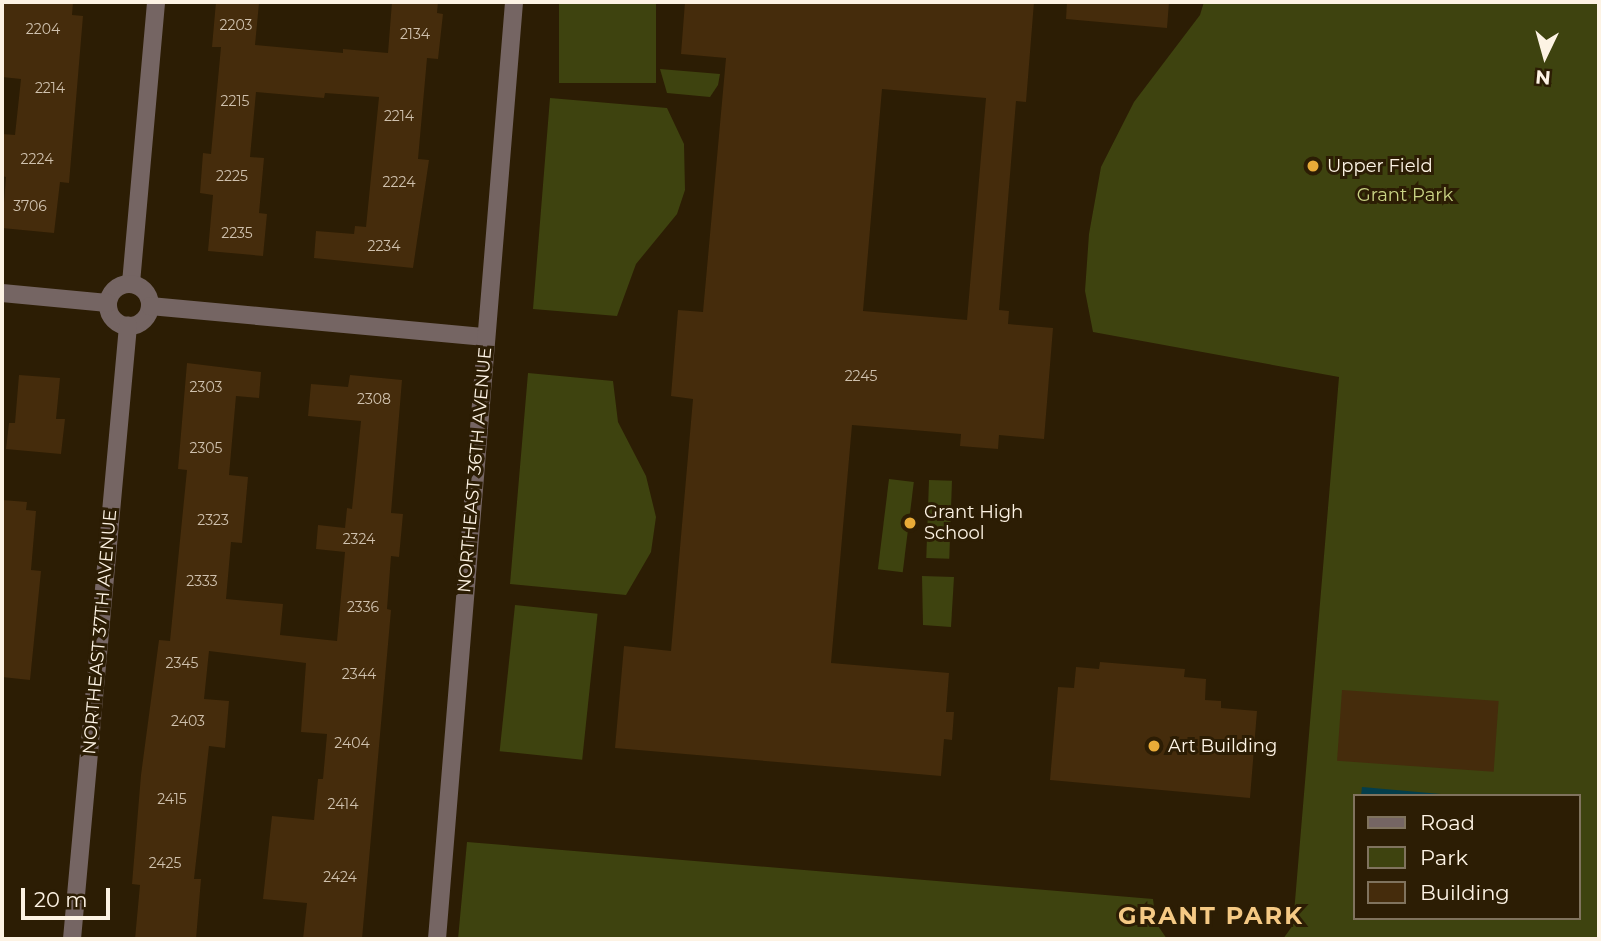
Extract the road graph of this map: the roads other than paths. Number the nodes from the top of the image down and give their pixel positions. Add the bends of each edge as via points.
1 (156, 2) edge
2 (514, 2) edge
3 (131, 283) junction
4 (2, 293) edge
5 (108, 303) junction
6 (150, 306) junction
7 (128, 326) junction
8 (486, 337) junction
9 (72, 939) edge
10 (438, 939) edge

1 - 3 street
2 - 8 street, NORTHEAST 36TH AVENUE
3 - 5 street via 116,288
3 - 6 street via 144,289
4 - 5 street
5 - 7 street via 111,316
6 - 7 street via 141,322
6 - 8 street
7 - 9 street, NORTHEAST 37TH AVENUE
8 - 10 street, NORTHEAST 36TH AVENUE

